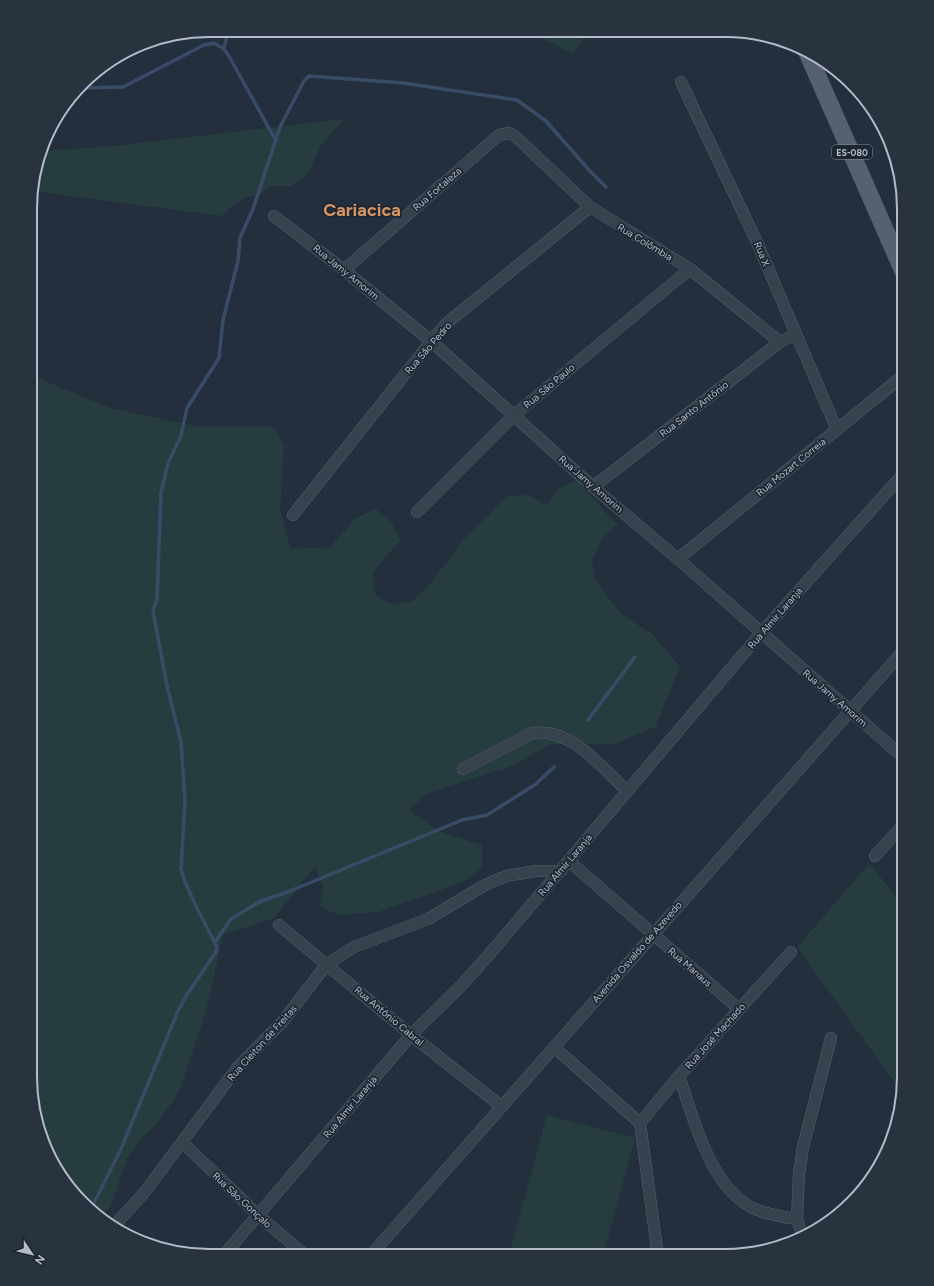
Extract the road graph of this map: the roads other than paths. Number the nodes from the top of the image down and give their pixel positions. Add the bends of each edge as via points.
1 (810, 60) edge
2 (681, 82) dead end
3 (515, 136) joint
4 (590, 207) junction
5 (274, 216) dead end
6 (897, 257) edge
7 (690, 269) junction
8 (344, 270) junction
9 (796, 334) junction
10 (431, 341) junction
11 (780, 342) junction
12 (897, 381) edge
13 (513, 416) junction
14 (837, 430) junction
15 (897, 481) edge
16 (593, 487) junction
17 (417, 512) dead end
18 (293, 515) dead end
19 (678, 559) junction
20 (761, 633) junction
21 (897, 658) edge
22 (850, 711) junction
23 (897, 752) edge
24 (463, 769) dead end
25 (627, 791) junction
26 (897, 832) edge
27 (875, 856) dead end
28 (569, 861) junction
29 (560, 871) junction
30 (279, 925) dead end
31 (652, 935) junction
32 (791, 952) dead end
33 (327, 964) junction
34 (739, 1009) junction
35 (412, 1035) junction
36 (831, 1038) dead end
37 (554, 1047) junction
38 (679, 1076) junction
39 (501, 1106) junction
40 (640, 1123) junction
41 (182, 1142) junction
42 (258, 1216) junction
43 (797, 1219) junction
44 (117, 1222) edge
45 (801, 1231) edge
46 (229, 1249) edge
47 (298, 1249) edge
48 (376, 1249) edge
49 (657, 1249) edge

1 - 6 main road, ES-080
2 - 9 street, Rua X via 756,240
3 - 4 street, Rua Colômbia
3 - 8 street, Rua Fortaleza via 508,133 499,135
4 - 7 street, Rua Colômbia
4 - 10 street, Rua São Pedro via 447,323
5 - 8 street, Rua Jamy Amorim
7 - 11 street, Rua Colômbia
7 - 13 street, Rua São Paulo
8 - 10 street, Rua Jamy Amorim
9 - 11 street, Rua Santo Antônio
9 - 14 street, Rua X
10 - 13 street, Rua Jamy Amorim
10 - 18 street, Rua São Pedro
11 - 16 street, Rua Santo Antônio
12 - 14 street, Rua Mozart Correia
13 - 16 street, Rua Jamy Amorim
13 - 17 street, Rua São Paulo
14 - 19 street, Rua Mozart Correia
15 - 20 street, Rua Almir Laranja
16 - 19 street, Rua Jamy Amorim
19 - 20 street, Rua Jamy Amorim
20 - 22 street, Rua Jamy Amorim
20 - 25 street, Rua Almir Laranja
21 - 22 street, Avenida Osvaldo de Azevedo
22 - 23 street, Rua Jamy Amorim
22 - 31 street, Avenida Osvaldo de Azevedo
24 - 25 street via 532,733 548,732 575,743
25 - 28 street, Rua Almir Laranja
26 - 27 street
28 - 29 street, Rua Almir Laranja
28 - 31 street, Rua Manaus
29 - 33 street, Rua Cleiton de Freitas via 536,870 506,876 485,885 428,919 354,947
29 - 35 street, Rua Almir Laranja via 493,950
30 - 33 street, Rua Antônio Cabral
31 - 34 street, Rua Manaus
31 - 37 street, Avenida Osvaldo de Azevedo
32 - 34 street, Rua José Machado
33 - 35 street, Rua Antônio Cabral
33 - 41 street, Rua Cleiton de Freitas via 283,1021 237,1068
34 - 38 street, Rua José Machado
35 - 39 street, Rua Antônio Cabral
35 - 42 street, Rua Almir Laranja
36 - 43 street via 803,1147
37 - 39 street, Avenida Osvaldo de Azevedo
37 - 40 street
38 - 40 street, Rua José Machado
38 - 43 street via 703,1141 719,1176 728,1188 754,1208
39 - 48 street, Avenida Osvaldo de Azevedo
40 - 49 street
41 - 42 street, Rua São Gonçalo
41 - 44 street, Rua Cleiton de Freitas via 144,1193
42 - 46 street, Rua Almir Laranja
42 - 47 street, Rua São Gonçalo
43 - 45 street

